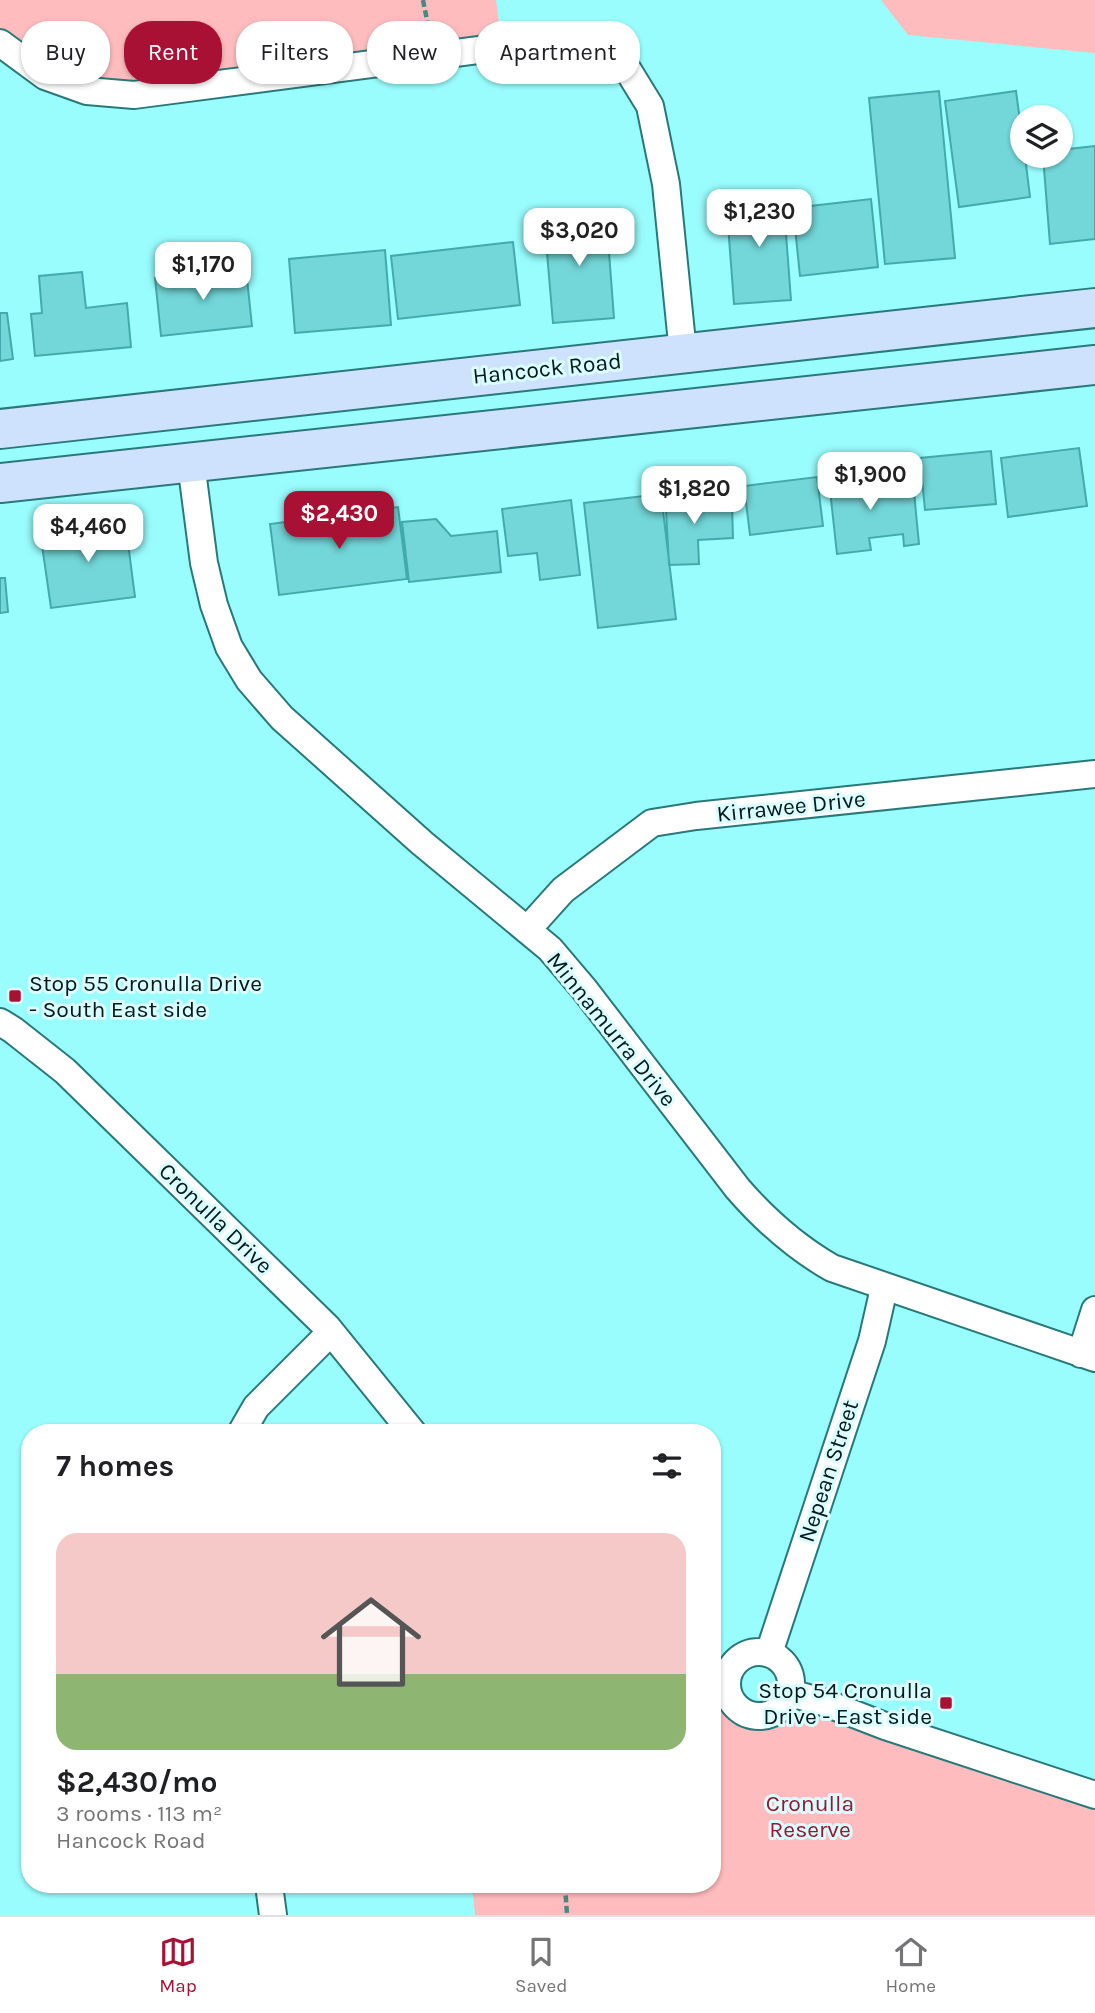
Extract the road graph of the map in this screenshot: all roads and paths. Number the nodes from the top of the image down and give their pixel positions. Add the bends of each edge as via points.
1 (0, 43) edge
2 (1095, 308) edge
3 (683, 353) junction
4 (1095, 365) edge
5 (0, 429) edge
6 (191, 463) junction
7 (0, 482) edge
8 (1095, 774) edge
9 (527, 930) junction
10 (0, 1022) edge
11 (884, 1288) junction
12 (1095, 1310) edge
13 (331, 1332) junction
14 (1088, 1356) edge
15 (246, 1424) edge
16 (406, 1424) edge
17 (769, 1653) junction
18 (721, 1669) edge
19 (721, 1673) edge
20 (790, 1693) junction
21 (1095, 1794) edge
22 (271, 1893) edge
23 (565, 1893) edge
24 (273, 1915) edge
25 (566, 1915) edge

1 - 3 street via 45,76 87,91 134,95 586,36 615,49 650,106 666,184
2 - 3 main road, Hancock Road
3 - 5 main road, Hancock Road
4 - 6 main road
6 - 7 main road
6 - 9 street, Minnamurra Drive via 214,605 229,647 249,680 282,718
8 - 9 street, Kirrawee Drive via 652,823 563,890
9 - 11 street, Minnamurra Drive via 584,989 760,1214 804,1253
10 - 13 street, Cronulla Drive via 65,1071
11 - 14 street, Minnamurra Drive
11 - 17 street, Nepean Street via 872,1340
12 - 14 street
13 - 15 street via 256,1407
13 - 16 street, Cronulla Drive
17 - 18 street via 752,1652
17 - 20 street via 783,1662 791,1676
19 - 20 street via 735,1706 750,1715 767,1716 782,1707
20 - 21 street
22 - 24 street
23 - 25 path

